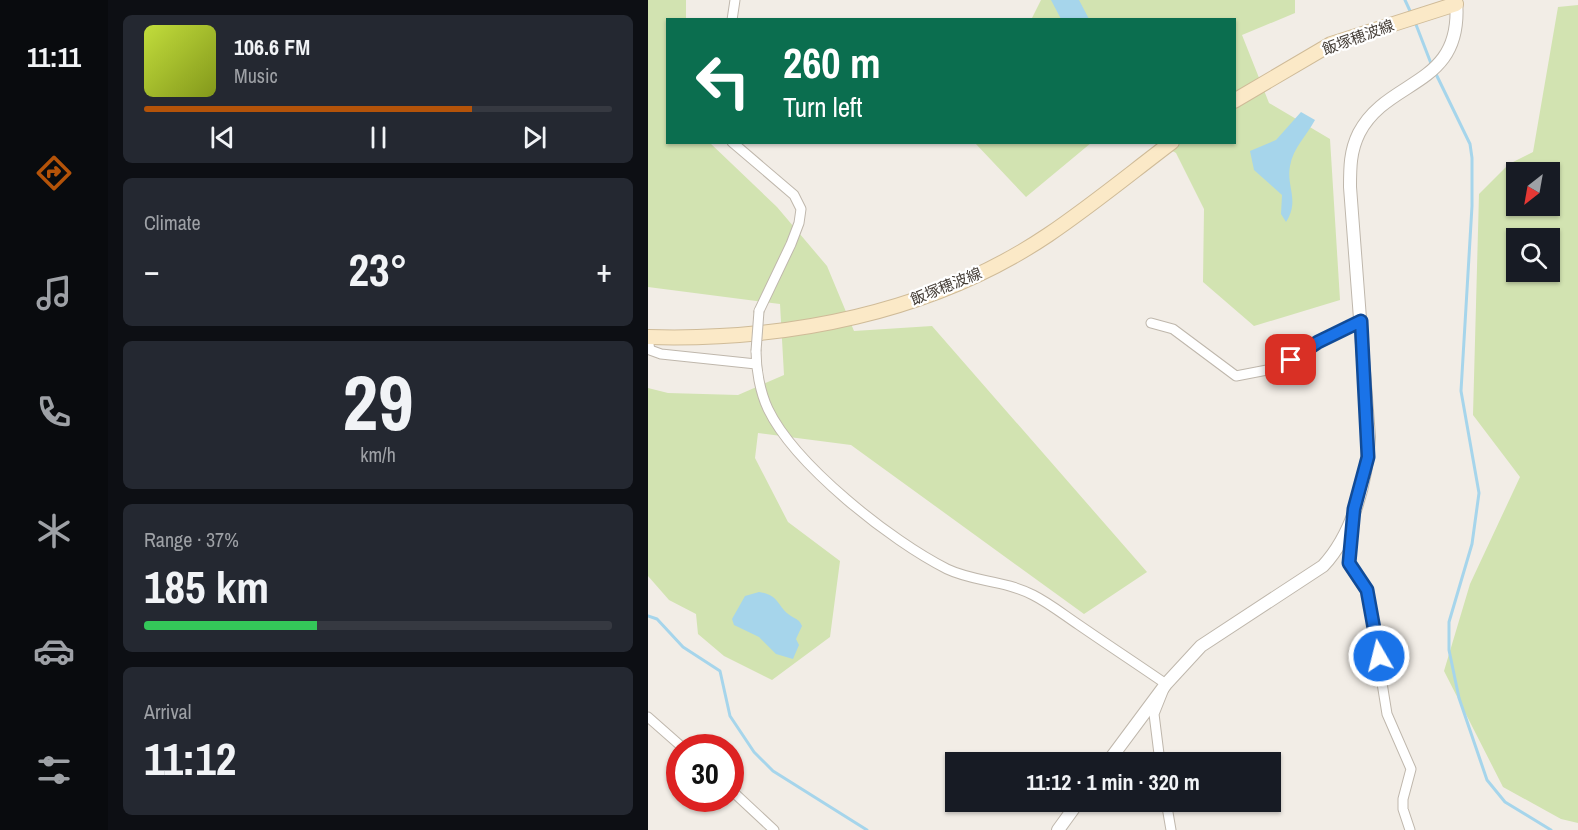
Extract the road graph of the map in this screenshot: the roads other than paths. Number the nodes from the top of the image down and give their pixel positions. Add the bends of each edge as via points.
1 (735, 0) edge
2 (1456, 2) edge
3 (732, 18) edge
4 (1236, 100) edge
5 (734, 144) edge
6 (1169, 144) edge
7 (1361, 321) junction
8 (1151, 323) dead end
9 (648, 338) edge
10 (756, 364) junction
11 (1354, 509) junction
12 (1166, 684) junction
13 (648, 717) edge
14 (667, 734) edge
15 (1115, 752) edge
16 (1159, 752) edge
17 (744, 802) edge
18 (1071, 812) edge
19 (1168, 812) edge
20 (774, 830) edge
21 (1058, 830) edge
22 (1171, 830) edge
23 (1410, 830) edge

1 - 3 street
2 - 4 main road, 飯塚穂波線 via 1331,44
2 - 7 street via 1455,33 1442,61 1376,112 1353,145 1350,187
5 - 10 street, bridge via 794,195 801,209 791,244 759,311
6 - 9 main road, 飯塚穂波線 via 1047,236 997,265 924,297 823,324 743,337
7 - 8 street via 1291,360 1236,376 1173,329
7 - 11 street via 1368,457
9 - 10 street via 650,350 661,354
10 - 12 street via 768,408 800,454 897,539 947,569 1010,584 1036,596
11 - 12 street via 1337,552 1323,566 1202,646
11 - 23 street via 1349,563 1367,590 1387,714 1411,769 1403,799
12 - 15 street
12 - 16 street via 1154,714
13 - 14 street
17 - 20 street
18 - 21 street
19 - 22 street

